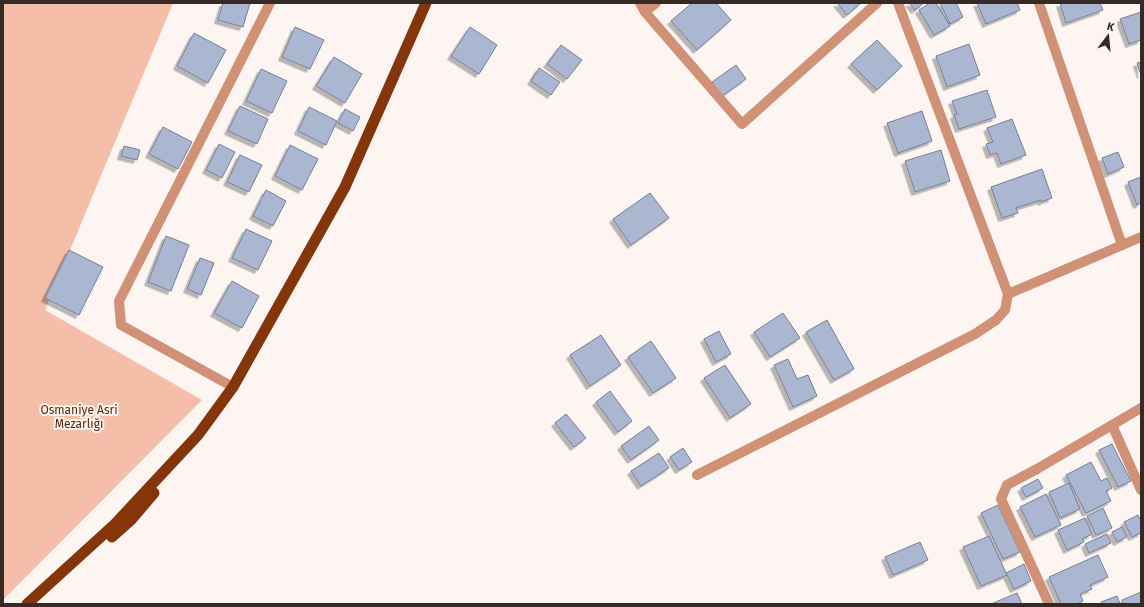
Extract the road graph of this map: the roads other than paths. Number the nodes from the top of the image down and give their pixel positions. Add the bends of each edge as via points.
1 (270, 3) edge
2 (426, 3) edge
3 (432, 3) edge
4 (640, 3) edge
5 (656, 3) edge
6 (877, 3) edge
7 (898, 3) edge
8 (1039, 3) edge
9 (645, 12) junction
10 (1141, 237) edge
11 (1122, 245) junction
12 (1008, 294) junction
13 (233, 387) junction
14 (1141, 408) edge
15 (1112, 425) junction
16 (698, 476) dead end
17 (1141, 490) edge
18 (28, 604) edge
19 (37, 604) edge
20 (1049, 604) edge

1 - 13 street via 119,301 121,325
2 - 13 highway via 345,187
3 - 19 highway via 351,189 239,392 131,520
4 - 9 street
5 - 9 street
6 - 9 street via 742,124
7 - 12 street
8 - 11 street
10 - 11 street
11 - 12 street
12 - 16 street via 1005,310 996,320 975,334
13 - 18 highway via 198,435 115,524
14 - 15 street
15 - 17 street
15 - 20 street via 1007,485 1001,499

